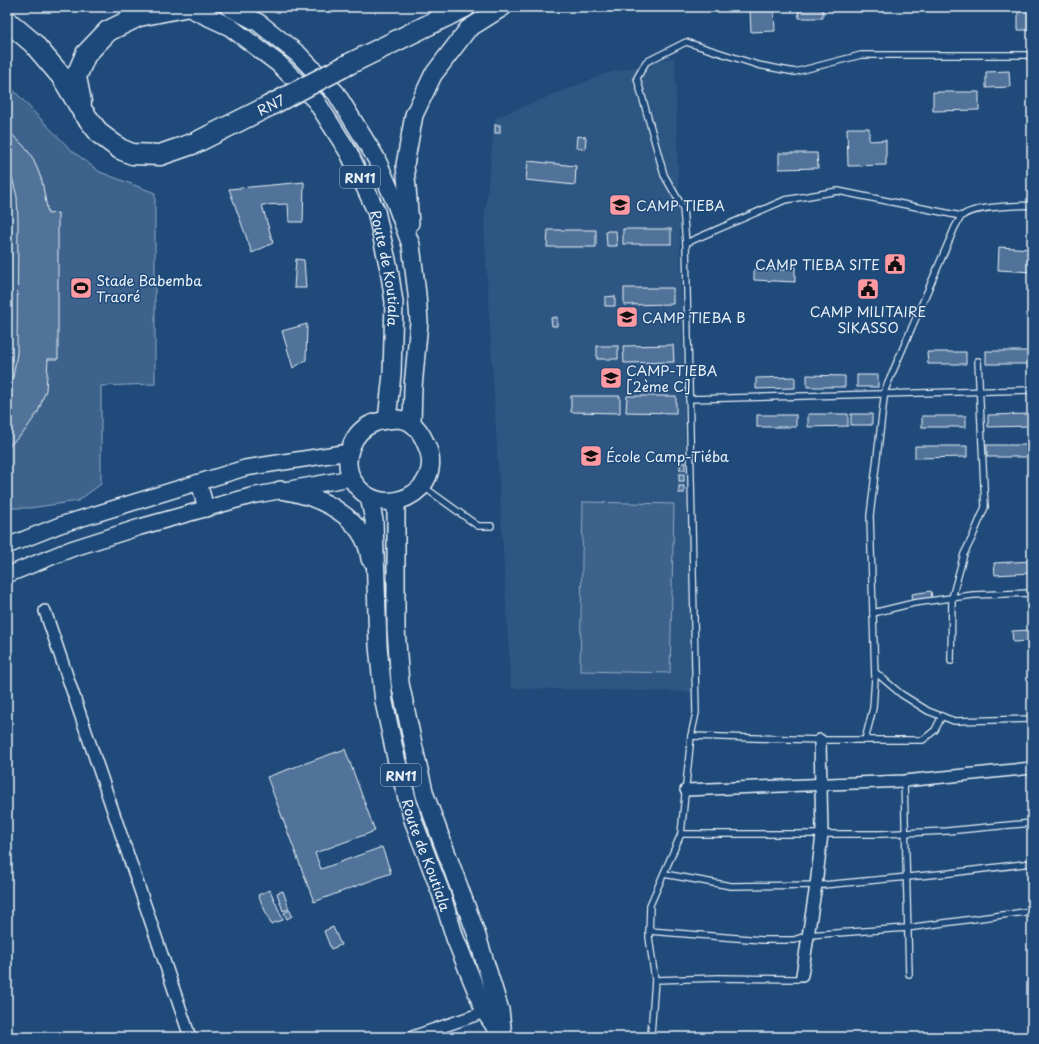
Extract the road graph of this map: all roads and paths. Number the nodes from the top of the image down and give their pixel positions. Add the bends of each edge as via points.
1 (186, 7) edge
2 (229, 7) edge
3 (465, 7) edge
4 (503, 7) edge
5 (7, 21) edge
6 (1032, 55) edge
7 (83, 112) junction
8 (1032, 205) edge
9 (961, 216) junction
10 (686, 243) junction
11 (411, 245) junction
12 (978, 361) dead end
13 (1032, 390) edge
14 (980, 392) junction
15 (884, 394) junction
16 (688, 399) junction
17 (387, 420) junction
18 (412, 424) junction
19 (349, 452) junction
20 (352, 478) junction
21 (198, 482) junction
22 (422, 486) junction
23 (280, 490) junction
24 (369, 497) junction
25 (396, 502) junction
26 (206, 509) junction
27 (491, 526) dead end
28 (7, 546) edge
29 (7, 575) edge
30 (1032, 594) edge
31 (952, 598) junction
32 (375, 607) junction
33 (44, 612) dead end
34 (873, 613) junction
35 (951, 661) dead end
36 (874, 672) junction
37 (942, 716) junction
38 (1032, 719) edge
39 (691, 736) junction
40 (820, 740) junction
41 (865, 740) junction
42 (1032, 768) edge
43 (904, 781) junction
44 (821, 784) junction
45 (686, 790) junction
46 (1032, 822) edge
47 (905, 833) junction
48 (681, 834) junction
49 (822, 834) junction
50 (1032, 864) edge
51 (664, 874) junction
52 (906, 878) junction
53 (816, 885) junction
54 (1032, 911) edge
55 (907, 928) junction
56 (649, 931) junction
57 (808, 935) junction
58 (908, 974) dead end
59 (802, 975) joint
60 (655, 980) junction
61 (485, 1012) junction
62 (190, 1037) edge
63 (412, 1037) edge
64 (502, 1037) edge
65 (652, 1037) edge

1 - 7 highway, RN7 via 139,16 108,31 86,54 76,78
1 - 17 main road, Route de Koutiala / RN11 via 230,27 279,64 316,101 349,153 376,210 394,302 392,374
2 - 11 main road, RN11 via 259,23 298,54 336,93 376,158
3 - 7 highway, RN7, bridge via 195,143 160,155 132,154 120,149 100,134
4 - 11 main road, RN11 via 468,29 433,75 414,115 405,165
5 - 7 highway, RN7 via 33,43 62,77
6 - 10 lane via 861,55 795,72 758,65 686,42 646,62 637,78 664,175 683,208
8 - 9 lane via 970,211
9 - 10 lane via 838,191 785,200
9 - 15 lane
10 - 16 lane
11 - 18 main road, RN11 via 419,322
12 - 14 lane
13 - 14 lane
14 - 15 lane
14 - 31 lane via 985,507 964,554
15 - 16 lane
15 - 34 lane via 870,516
16 - 39 lane via 696,713
17 - 18 main road via 398,419
17 - 19 main road via 373,423 362,430
18 - 22 main road via 424,438 429,450 431,464
19 - 20 main road via 348,465
19 - 21 street via 246,468
20 - 23 street
20 - 24 main road via 359,489
21 - 26 street
21 - 28 street via 60,525
22 - 25 main road via 408,498
22 - 27 lane via 478,526
23 - 26 street
23 - 32 main road via 297,492 320,500 340,512 357,529 369,554
24 - 25 main road
24 - 32 main road, Route de Koutiala / RN11 via 374,520
25 - 64 main road, Route de Koutiala / RN11 via 396,629 400,683 425,795 476,933 500,1010
26 - 29 street via 71,549
30 - 31 lane
31 - 34 lane via 914,603
31 - 35 lane
32 - 61 main road, Route de Koutiala / RN11 via 384,702 396,758 411,813 455,938
33 - 62 street
34 - 36 lane
36 - 37 lane via 901,694 928,711
36 - 41 lane via 873,708
37 - 38 lane via 954,721
37 - 41 lane via 935,730 923,740
39 - 40 lane
39 - 45 lane
40 - 41 lane
40 - 44 street
42 - 43 street
43 - 44 street
43 - 47 lane
44 - 45 street
44 - 49 street
45 - 48 lane
46 - 47 lane
47 - 49 lane
47 - 52 lane
48 - 49 lane
48 - 51 lane
49 - 53 street
50 - 52 lane
51 - 53 lane via 731,886
51 - 56 lane via 650,905
52 - 53 lane
52 - 55 lane
53 - 57 street
54 - 55 lane
55 - 57 lane
55 - 58 lane
56 - 57 lane via 762,940 794,940
56 - 60 lane
57 - 59 street
59 - 60 lane via 798,979
60 - 65 lane
61 - 63 street
61 - 64 main road, Route de Koutiala / RN11

